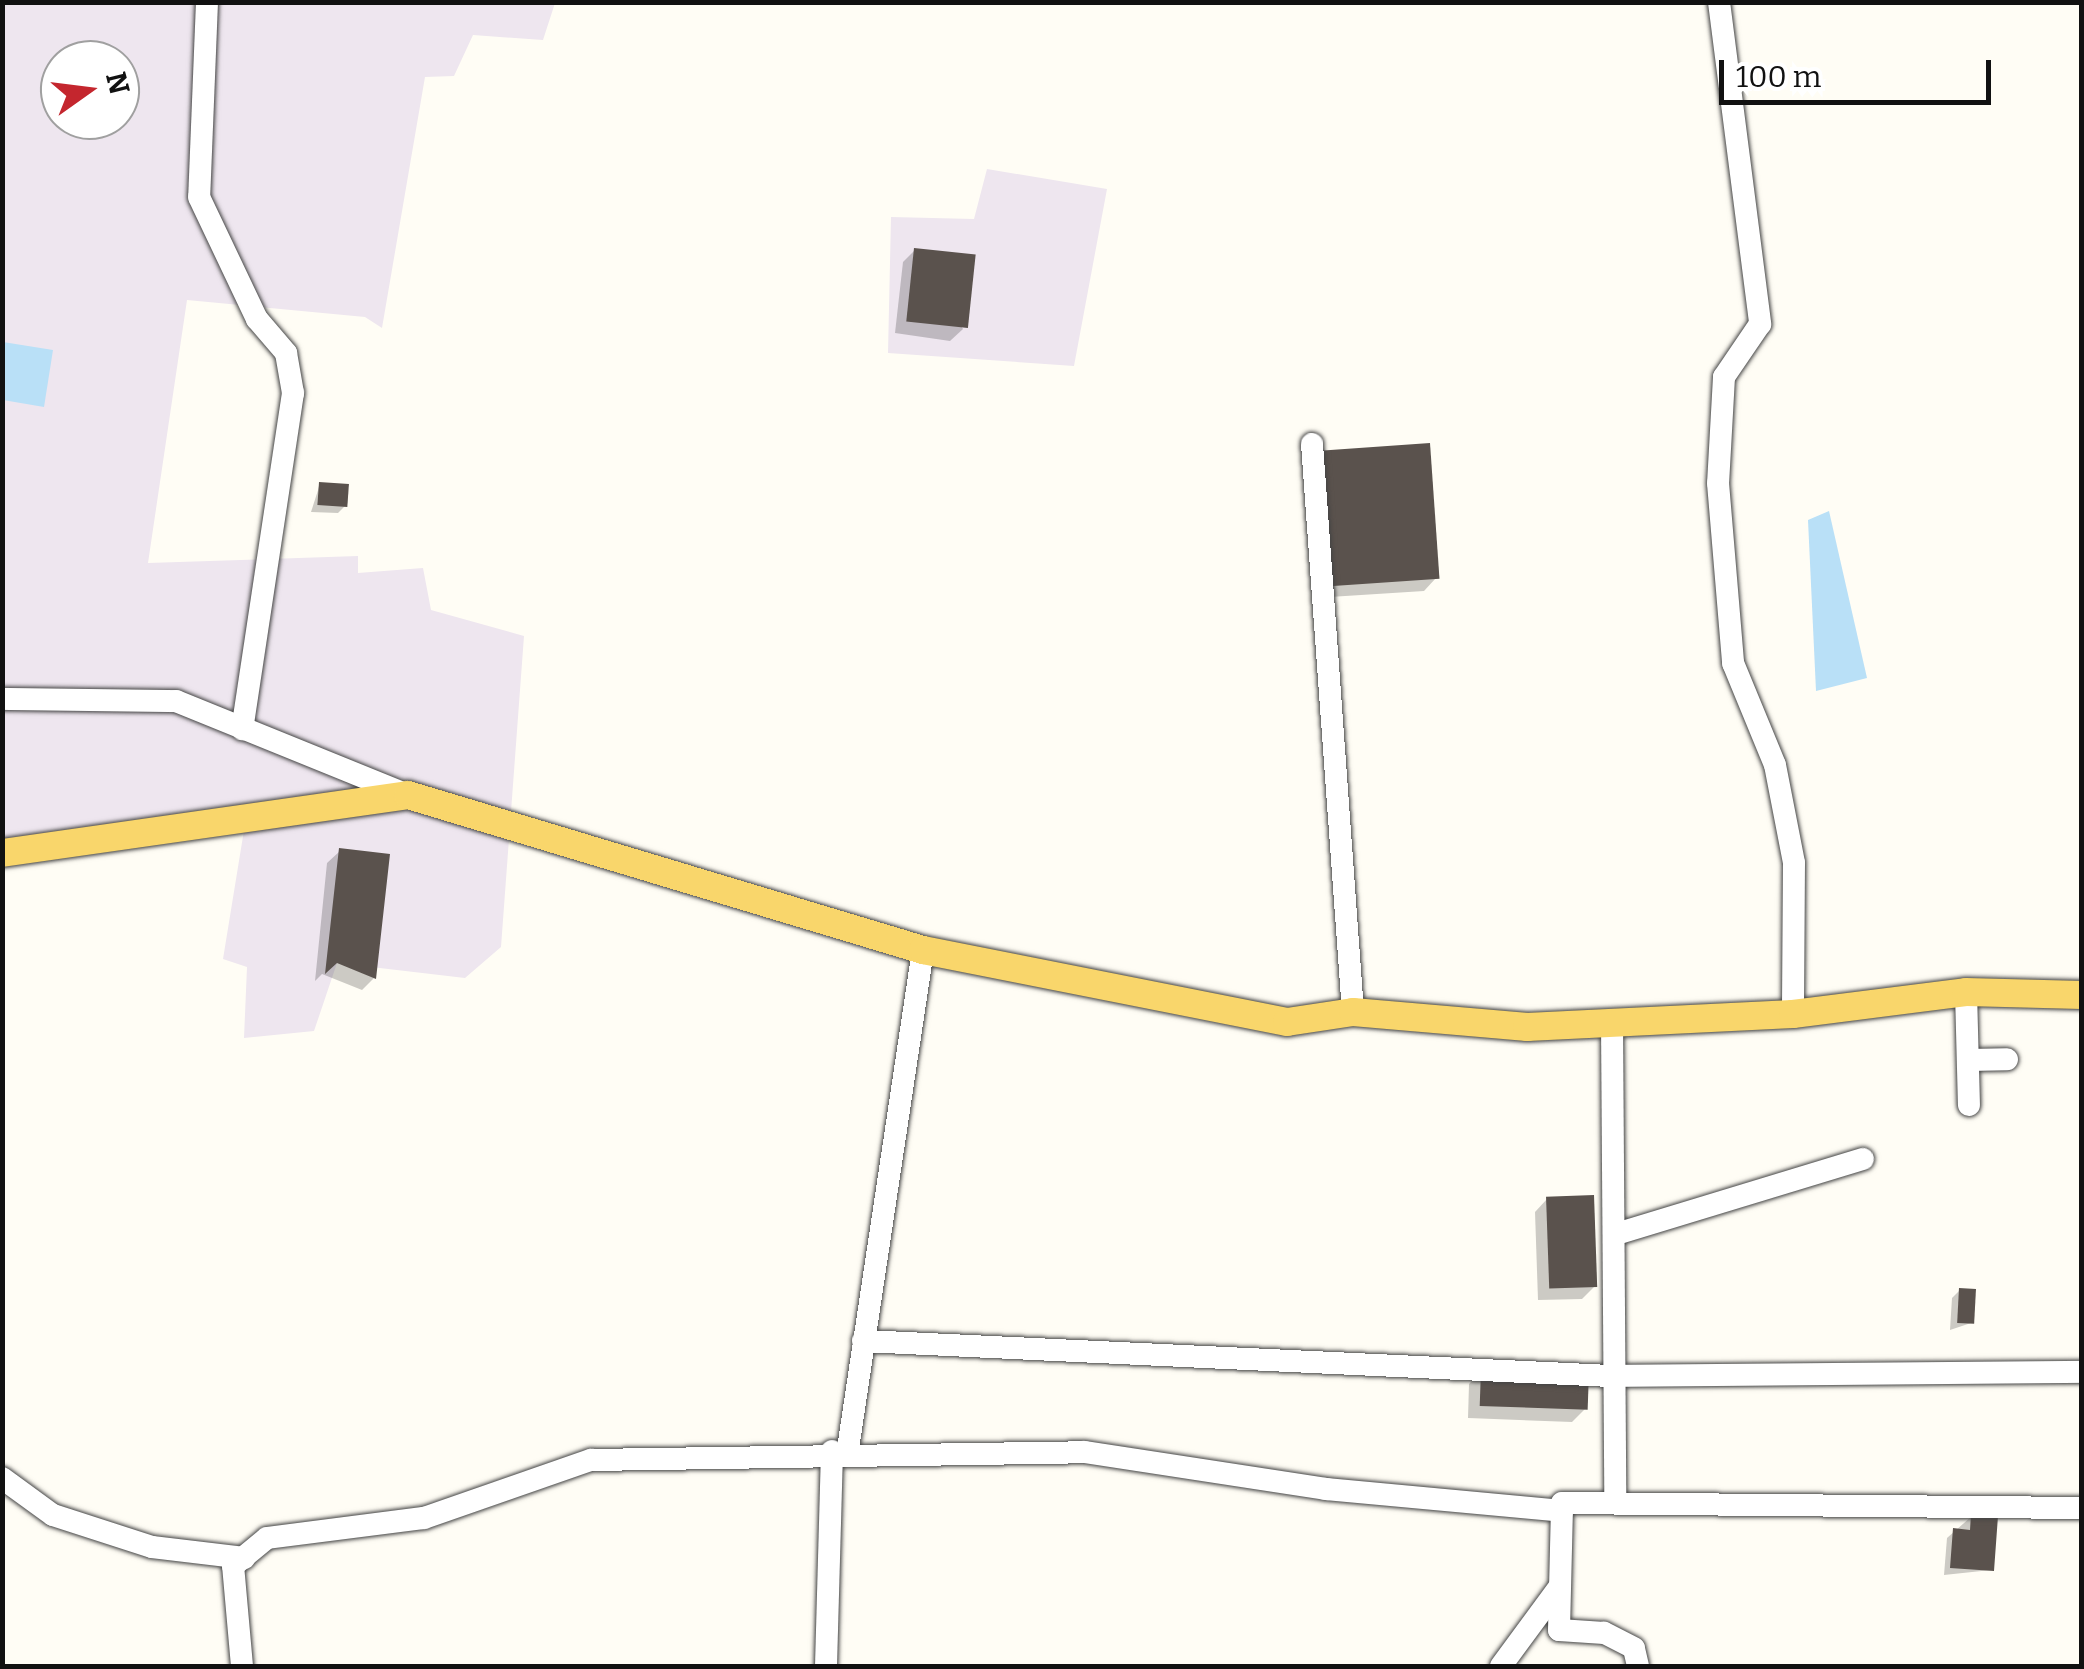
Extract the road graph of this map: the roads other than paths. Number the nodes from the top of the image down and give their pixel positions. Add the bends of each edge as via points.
1 (207, 2) edge
2 (1719, 2) edge
3 (1312, 444) dead end
4 (2, 699) edge
5 (242, 729) junction
6 (408, 795) junction
7 (2, 853) edge
8 (923, 950) junction
9 (1966, 992) junction
10 (2082, 995) edge
11 (1354, 1012) junction
12 (1793, 1014) junction
13 (1612, 1023) junction
14 (2007, 1059) dead end
15 (1968, 1060) junction
16 (1969, 1106) dead end
17 (1863, 1159) dead end
18 (1616, 1234) junction
19 (863, 1341) junction
20 (2082, 1372) edge
21 (1612, 1376) junction
22 (840, 1453) junction
23 (2, 1478) edge
24 (1615, 1501) junction
25 (2082, 1508) edge
26 (1562, 1511) junction
27 (244, 1558) junction
28 (1560, 1586) junction
29 (242, 1666) edge
30 (826, 1666) edge
31 (1501, 1666) edge
32 (1638, 1666) edge

1 - 5 street via 199,197 257,318 286,353 293,394
2 - 12 street via 1760,324 1724,376 1718,482 1732,663 1775,765 1794,863
3 - 11 street
4 - 5 street via 176,701
5 - 6 street
6 - 7 main road
6 - 8 main road
8 - 11 main road via 1287,1022
8 - 19 street
9 - 10 main road
9 - 12 main road
9 - 15 street
11 - 13 main road via 1527,1027
12 - 13 main road
13 - 18 street
14 - 15 street
15 - 16 street
17 - 18 street
18 - 21 street
19 - 21 street
19 - 22 street
20 - 21 street
21 - 24 street
22 - 26 street via 1085,1452 1326,1489
22 - 27 street via 804,1461 591,1460 424,1518 267,1538
22 - 30 street
23 - 27 street via 53,1515 152,1546
24 - 25 street
24 - 26 street via 1562,1503
26 - 28 street
27 - 29 street via 233,1566
28 - 31 street
28 - 32 street via 1559,1630 1604,1633 1634,1648

